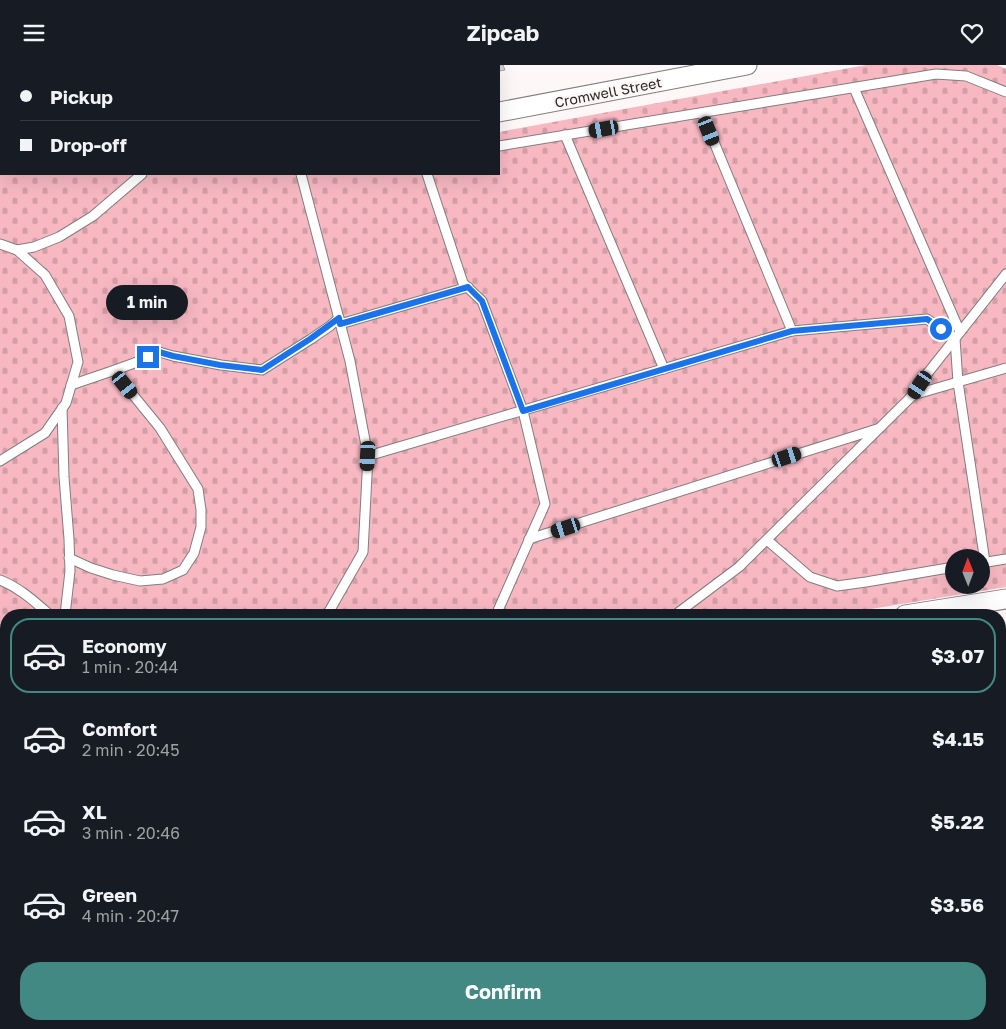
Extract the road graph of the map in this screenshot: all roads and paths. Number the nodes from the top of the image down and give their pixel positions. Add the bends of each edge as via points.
1 (747, 65) edge
2 (854, 88) junction
3 (1006, 92) edge
4 (500, 112) edge
5 (702, 113) junction
6 (565, 135) junction
7 (500, 146) edge
8 (141, 175) edge
9 (301, 175) edge
10 (427, 175) edge
11 (0, 244) edge
12 (17, 250) junction
13 (1006, 274) edge
14 (468, 287) junction
15 (340, 321) junction
16 (792, 331) junction
17 (957, 335) junction
18 (1006, 368) edge
19 (664, 369) junction
20 (115, 370) junction
21 (958, 382) junction
22 (71, 385) junction
23 (913, 395) junction
24 (62, 408) junction
25 (523, 411) junction
26 (879, 428) junction
27 (368, 456) junction
28 (0, 461) edge
29 (529, 539) junction
30 (767, 540) junction
31 (981, 549) edge
32 (70, 558) junction
33 (1006, 559) edge
34 (990, 561) edge
35 (945, 569) edge
36 (0, 580) edge
37 (1006, 599) edge
38 (44, 609) edge
39 (67, 609) edge
40 (330, 609) edge
41 (499, 609) edge
42 (683, 609) edge
43 (943, 609) edge

1 - 4 street, Cromwell Street
2 - 3 lane via 936,74 966,75
2 - 5 lane
2 - 17 lane
5 - 6 lane
5 - 16 lane
6 - 7 lane
6 - 19 lane
8 - 12 lane via 93,216 59,237
9 - 15 lane
10 - 14 lane via 463,283
11 - 12 lane
12 - 22 lane via 45,275 69,315 78,362
13 - 17 lane
14 - 15 lane
14 - 25 lane via 482,301
15 - 20 lane via 262,370 159,352
15 - 27 lane
16 - 17 lane via 927,319
16 - 19 lane
17 - 21 lane
17 - 23 lane
18 - 21 lane
19 - 25 lane
20 - 22 lane
20 - 32 lane via 160,428 198,489 201,527 194,553 182,570 163,579 140,581 113,575
21 - 23 lane
21 - 31 lane
22 - 24 lane
23 - 26 lane
24 - 28 lane via 45,433
24 - 32 lane
25 - 27 lane
25 - 29 lane via 544,504
26 - 29 lane
26 - 30 lane
27 - 40 lane via 363,552
29 - 41 lane
30 - 35 lane via 810,577 837,586
30 - 42 lane via 739,567
32 - 39 lane
33 - 34 lane
36 - 38 lane via 31,597
37 - 43 street

